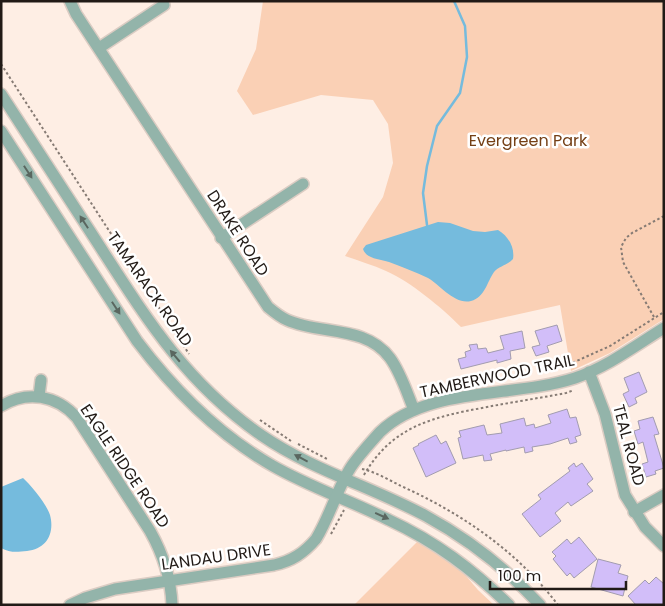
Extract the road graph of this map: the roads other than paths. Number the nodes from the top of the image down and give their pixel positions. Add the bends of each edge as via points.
1 (64, 1) edge
2 (70, 1) edge
3 (164, 5) dead end
4 (76, 14) junction
5 (98, 48) junction
6 (1, 94) edge
7 (1, 131) edge
8 (303, 184) dead end
9 (221, 238) junction
10 (664, 328) edge
11 (589, 372) junction
12 (41, 380) dead end
13 (39, 396) junction
14 (1, 406) edge
15 (414, 410) junction
16 (344, 480) junction
17 (664, 495) edge
18 (337, 497) junction
19 (634, 512) junction
20 (664, 546) edge
21 (169, 580) junction
22 (70, 605) edge
23 (172, 605) edge
24 (509, 605) edge
25 (540, 605) edge

1 - 4 street, DRAKE ROAD
2 - 4 street, DRAKE ROAD
3 - 5 street
4 - 5 street, DRAKE ROAD
5 - 9 street, DRAKE ROAD
16 -> 6 street, TAMARACK ROAD via 280,447 244,422 208,392 176,358 142,312
7 -> 18 street via 137,341 177,389 218,427 254,454
8 - 9 street
9 - 15 street, DRAKE ROAD via 262,299 276,314 296,324 362,338 382,349 396,366
10 - 11 street, TAMBERWOOD TRAIL
11 - 15 street, TAMBERWOOD TRAIL via 540,387 449,399
11 - 19 street, TEAL ROAD
12 - 13 street
13 - 14 street, EAGLE RIDGE ROAD via 19,398
13 - 21 street, EAGLE RIDGE ROAD via 55,400 77,418 150,531 160,549
15 - 16 street, TAMBERWOOD TRAIL via 382,431 367,446
16 - 18 street, TAMBERWOOD TRAIL
16 - 25 street, TAMARACK ROAD via 393,500 450,530 485,554
17 - 19 street
18 - 21 street, LANDAU DRIVE via 316,539 292,560
18 -> 24 street via 436,545 468,568
19 - 20 street, TEAL ROAD
21 - 22 street, LANDAU DRIVE via 115,589
21 - 23 street, EAGLE RIDGE ROAD

